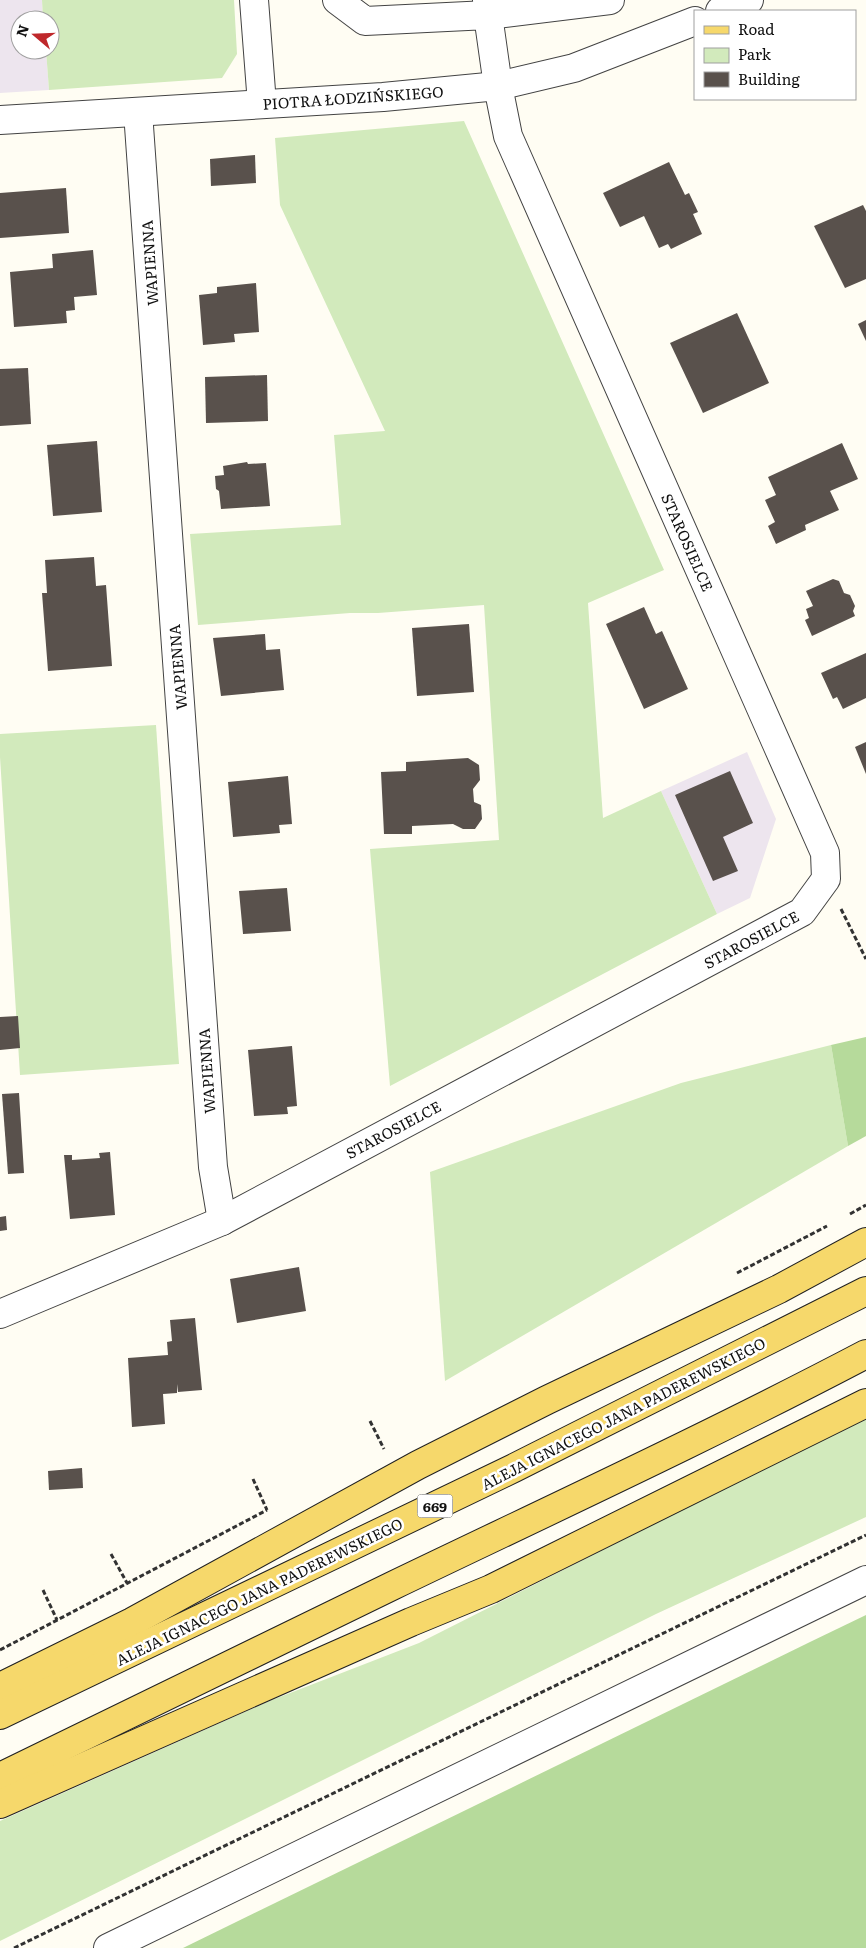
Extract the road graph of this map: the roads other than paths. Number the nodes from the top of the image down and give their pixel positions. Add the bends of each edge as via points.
1 (254, 0) edge
2 (337, 0) edge
3 (610, 0) edge
4 (749, 0) edge
5 (488, 7) edge
6 (723, 10) edge
7 (694, 21) edge
8 (498, 86) junction
9 (262, 104) junction
10 (138, 112) junction
11 (0, 120) edge
12 (222, 1221) junction
13 (866, 1242) edge
14 (866, 1291) edge
15 (0, 1314) edge
16 (866, 1354) edge
17 (866, 1402) edge
18 (866, 1580) edge
19 (0, 1687) edge
20 (0, 1715) edge
21 (0, 1778) edge
22 (0, 1804) edge
23 (108, 1948) edge

1 - 9 street
2 - 5 street via 365,21
3 - 5 street
4 - 6 street
5 - 8 street, STAROSIELCE
7 - 8 street, PIOTRA ŁODZIŃSKIEGO via 574,68
8 - 9 street, PIOTRA ŁODZIŃSKIEGO
8 - 12 street, STAROSIELCE via 508,136 825,853 826,879 802,912
9 - 10 street, PIOTRA ŁODZIŃSKIEGO
10 - 11 street, PIOTRA ŁODZIŃSKIEGO
10 - 12 street, WAPIENNA via 213,1167
12 - 15 street, STAROSIELCE
13 - 19 main road via 779,1289 418,1465 132,1622
14 - 20 main road, ALEJA IGNACEGO JANA PADEREWSKIEGO / 669 via 514,1468
16 - 21 main road via 597,1489
17 - 22 main road via 492,1588
18 - 23 street

